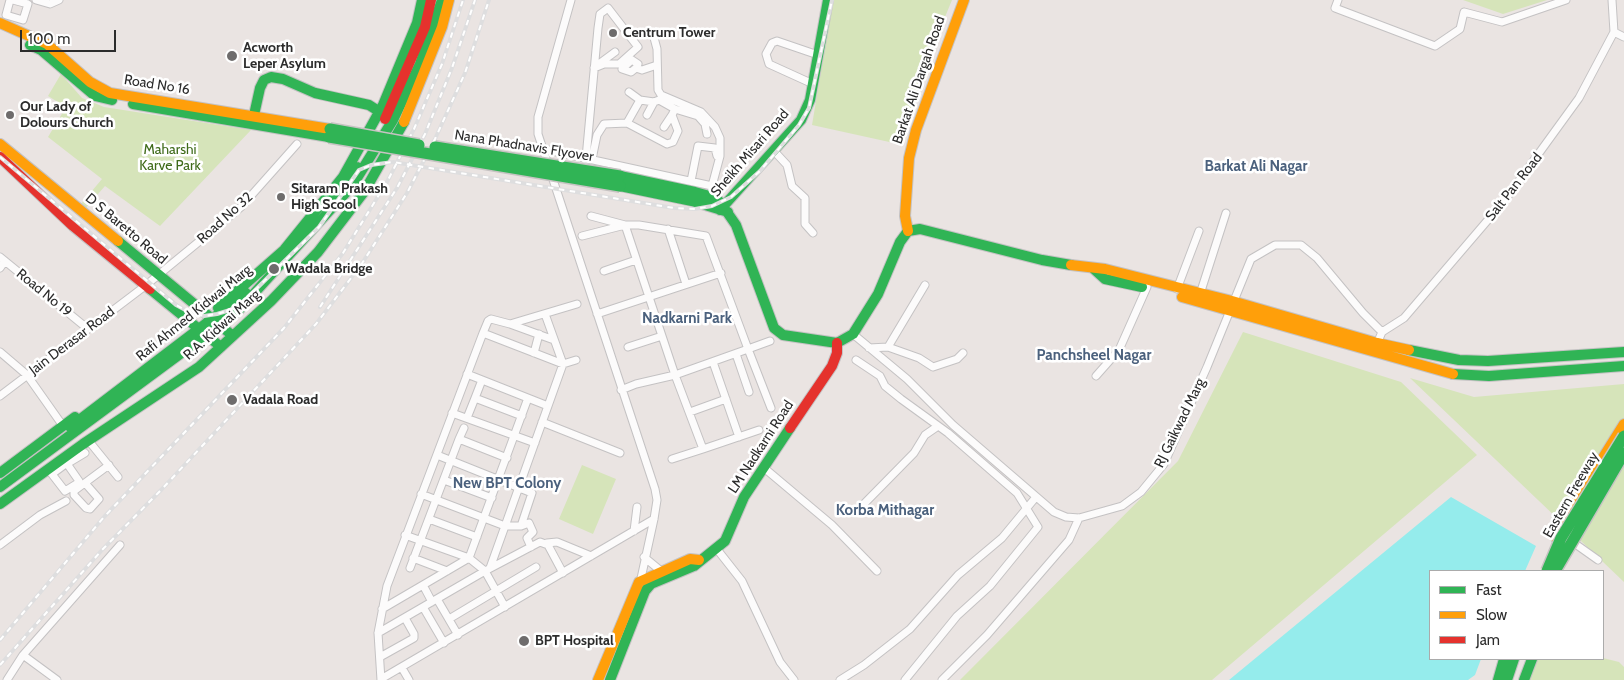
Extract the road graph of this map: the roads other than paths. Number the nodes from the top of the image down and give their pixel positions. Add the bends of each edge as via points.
1 (36, 0) edge
2 (59, 0) edge
3 (422, 0) edge
4 (431, 0) edge
5 (442, 0) edge
6 (449, 0) edge
7 (571, 0) edge
8 (828, 0) edge
9 (964, 0) edge
10 (1338, 0) edge
11 (1566, 0) edge
12 (1612, 0) edge
13 (0, 23) edge
14 (0, 31) edge
15 (1614, 32) junction
16 (653, 34) dead end
17 (1624, 37) edge
18 (615, 52) dead end
19 (818, 55) junction
20 (657, 65) junction
21 (594, 68) junction
22 (639, 68) dead end
23 (813, 84) junction
24 (629, 92) dead end
25 (127, 99) junction
26 (640, 100) junction
27 (654, 102) junction
28 (673, 112) junction
29 (254, 115) junction
30 (646, 115) dead end
31 (391, 118) junction
32 (627, 123) junction
33 (664, 127) dead end
34 (329, 133) junction
35 (706, 134) dead end
36 (0, 144) edge
37 (297, 144) dead end
38 (543, 149) junction
39 (774, 150) junction
40 (589, 158) junction
41 (4, 159) edge
42 (693, 191) junction
43 (711, 194) junction
44 (724, 209) junction
45 (1226, 213) dead end
46 (591, 216) dead end
47 (625, 225) junction
48 (668, 229) junction
49 (908, 231) junction
50 (1199, 231) dead end
51 (813, 233) dead end
52 (582, 236) dead end
53 (2, 259) edge
54 (636, 260) junction
55 (0, 268) edge
56 (1094, 269) junction
57 (604, 271) dead end
58 (721, 272) junction
59 (158, 275) junction
60 (686, 284) junction
61 (924, 285) dead end
62 (146, 286) junction
63 (1147, 288) junction
64 (1177, 289) junction
65 (1200, 294) junction
66 (649, 296) junction
67 (577, 304) dead end
68 (1230, 306) junction
69 (545, 314) junction
70 (597, 314) junction
71 (214, 321) junction
72 (510, 324) junction
73 (88, 329) junction
74 (202, 330) junction
75 (483, 333) junction
76 (540, 334) junction
77 (853, 334) junction
78 (233, 336) junction
79 (662, 336) junction
80 (554, 340) junction
81 (770, 342) dead end
82 (1378, 342) junction
83 (837, 343) junction
84 (221, 347) junction
85 (628, 347) dead end
86 (888, 347) junction
87 (869, 348) junction
88 (748, 349) junction
89 (0, 352) edge
90 (1624, 352) edge
91 (534, 353) junction
92 (963, 353) dead end
93 (736, 354) junction
94 (576, 360) dead end
95 (856, 360) dead end
96 (713, 362) junction
97 (563, 364) junction
98 (1624, 366) edge
99 (467, 374) junction
100 (27, 375) junction
101 (675, 375) junction
102 (1096, 376) dead end
103 (482, 380) junction
104 (621, 390) junction
105 (749, 392) dead end
106 (0, 396) edge
107 (475, 398) junction
108 (528, 398) junction
109 (726, 399) junction
110 (548, 406) junction
111 (771, 408) dead end
112 (690, 412) junction
113 (452, 413) junction
114 (522, 416) junction
115 (467, 418) junction
116 (542, 422) junction
117 (1624, 424) edge
118 (63, 426) junction
119 (938, 426) junction
120 (464, 428) dead end
121 (759, 430) dead end
122 (515, 436) junction
123 (739, 436) junction
124 (1624, 436) edge
125 (459, 439) junction
126 (88, 440) junction
127 (535, 444) junction
128 (703, 448) junction
129 (85, 453) dead end
130 (620, 453) dead end
131 (1624, 453) edge
132 (437, 455) junction
133 (507, 458) junction
134 (672, 459) dead end
135 (67, 460) junction
136 (1624, 460) edge
137 (451, 461) junction
138 (109, 465) junction
139 (763, 467) junction
140 (50, 472) junction
141 (0, 473) edge
142 (81, 475) dead end
143 (118, 477) dead end
144 (0, 479) edge
145 (444, 480) junction
146 (499, 480) junction
147 (85, 484) dead end
148 (519, 487) junction
149 (0, 488) edge
150 (421, 494) junction
151 (1036, 497) junction
152 (492, 498) junction
153 (436, 500) junction
154 (66, 501) dead end
155 (0, 504) edge
156 (637, 507) dead end
157 (1026, 510) junction
158 (855, 513) dead end
159 (1080, 518) junction
160 (429, 519) junction
161 (484, 519) junction
162 (654, 519) junction
163 (1564, 520) junction
164 (505, 526) junction
165 (521, 526) junction
166 (634, 531) junction
167 (405, 535) junction
168 (477, 537) junction
169 (1578, 539) junction
170 (420, 540) junction
171 (547, 543) junction
172 (0, 545) edge
173 (120, 545) dead end
174 (531, 547) junction
175 (716, 548) junction
176 (591, 556) junction
177 (644, 557) junction
178 (414, 558) junction
179 (469, 558) junction
180 (699, 560) junction
181 (1598, 560) dead end
182 (410, 568) dead end
183 (536, 568) dead end
184 (487, 569) junction
185 (662, 570) junction
186 (1542, 570) edge
187 (1547, 570) edge
188 (1556, 570) edge
189 (1562, 570) edge
190 (447, 571) junction
191 (877, 571) dead end
192 (563, 573) junction
193 (643, 584) junction
194 (423, 585) junction
195 (496, 591) junction
196 (434, 600) junction
197 (423, 607) junction
198 (505, 607) junction
199 (382, 609) junction
200 (405, 618) junction
201 (449, 619) junction
202 (627, 625) junction
203 (378, 633) junction
204 (458, 635) junction
205 (444, 643) junction
206 (23, 655) junction
207 (380, 657) junction
208 (1504, 660) edge
209 (1510, 660) edge
210 (1514, 660) edge
211 (1523, 660) edge
212 (1527, 660) edge
213 (1532, 660) edge
214 (402, 668) junction
215 (7, 680) edge
216 (57, 680) edge
217 (381, 680) edge
218 (409, 680) edge
219 (598, 680) edge
220 (610, 680) edge
221 (794, 680) edge
222 (840, 680) edge
223 (905, 680) edge
224 (942, 680) edge
225 (1498, 680) edge
226 (1505, 680) edge
227 (1516, 680) edge
228 (1520, 680) edge
229 (1524, 680) edge

1 - 2 street via 50,4
3 - 31 main road, R.A. Kidwai Marg
4 - 31 main road via 425,28
5 - 31 main road via 420,64
6 - 31 main road, R.A. Kidwai Marg via 442,26
7 - 38 street via 538,117 538,134
8 - 19 main road, Sheikh Misari Road
9 - 49 main road, Barkat Ali Dargah Road via 909,158 905,216
10 - 11 street via 1335,8 1436,46 1460,29 1464,12 1502,22
12 - 15 street
13 - 25 main road, Road No 16 via 47,44 99,88
14 - 25 main road, Road No 16 via 41,50 95,96
15 - 17 street
15 - 82 street, Salt Pan Road via 1579,98 1529,169 1404,318
16 - 20 street
18 - 21 street
19 - 23 main road, Sheikh Misari Road
19 - 23 street via 777,41 772,43 766,54 769,64
20 - 22 street
20 - 43 street via 661,95 701,112 720,138 720,156
21 - 21 street via 599,16 608,8 637,49 619,64
21 - 40 street
23 - 39 main road, Sheikh Misari Road via 800,120
24 - 26 street
25 - 29 main road, Road No 16
25 - 34 main road, Road No 16
26 - 27 street
26 - 32 street
27 - 28 street via 659,100
27 - 30 street
28 - 32 street via 678,131 671,144
28 - 33 street
28 - 35 street via 698,116 705,124
29 - 31 main road via 260,88 264,80 271,77 315,93 369,105
29 - 34 main road, Road No 16
31 - 71 main road, R.A. Kidwai Marg via 284,250
31 - 78 main road, R.A. Kidwai Marg via 364,192 318,252
32 - 40 street via 606,121
34 - 42 main road, Nana Phadnavis Flyover, bridge via 620,176
36 - 41 main road, D S Baretto Road
37 - 59 street, Road No 32 via 241,207
38 - 40 street
38 - 70 street
39 - 44 main road, Sheikh Misari Road
39 - 51 street via 787,165 792,186 805,198 805,224
40 - 42 street
41 - 59 main road, D S Baretto Road
41 - 62 main road, D S Baretto Road via 73,226
42 - 43 main road, Nana Phadnavis Flyover
42 - 43 street via 697,148 715,148
43 - 44 main road
44 - 83 main road via 736,225 774,328 783,334
45 - 65 street
46 - 47 street
47 - 48 street
47 - 52 street
47 - 54 street
48 - 58 street via 706,236
48 - 60 street
49 - 56 main road via 920,229 1042,260
49 - 77 main road via 878,294
50 - 64 street
53 - 55 street
53 - 73 street, Road No 19
54 - 57 street
54 - 66 street
56 - 63 main road via 1105,279
56 - 64 main road via 1105,269
58 - 60 street
58 - 88 street
59 - 62 street, Road No 32
59 - 71 main road, D S Baretto Road
60 - 66 street
61 - 86 street
62 - 73 street, Jain Derasar Road
62 - 74 main road, D S Baretto Road
63 - 68 main road
63 - 102 street via 1119,350
64 - 65 main road
65 - 68 main road
66 - 70 street
66 - 79 street
67 - 69 street
68 - 82 main road
68 - 82 street, RJ Gaikwad Marg via 1251,258 1275,246 1301,244 1317,258 1363,313
68 - 159 street, RJ Gaikwad Marg via 1164,464 1141,492 1122,506
69 - 72 street
69 - 80 street
70 - 104 street
71 - 74 main road, R.A. Kidwai Marg
71 - 78 main road, D S Baretto Road
72 - 75 street via 491,319
72 - 76 street
73 - 100 street, Jain Derasar Road
74 - 84 main road, D S Baretto Road
74 - 118 main road, R.A. Kidwai Marg
74 - 144 main road, Rafi Ahmed Kidwai Marg
74 - 149 main road
75 - 91 street
75 - 99 street
76 - 80 street
76 - 91 street
77 - 83 main road
77 - 87 street, RJ Gaikwad Marg
78 - 84 main road, R.A. Kidwai Marg
79 - 85 street
79 - 101 street
80 - 97 street
81 - 88 street
82 - 90 main road via 1475,361
82 - 98 main road via 1442,371 1474,377
83 - 139 main road, LM Nadkarni Road via 832,366
84 - 126 main road, R.A. Kidwai Marg via 199,367
86 - 87 street
86 - 92 street via 919,358 933,367 957,359
87 - 151 street, RJ Gaikwad Marg
88 - 93 street
88 - 111 street
89 - 100 street
91 - 97 street
93 - 96 street
93 - 105 street
94 - 97 street
95 - 119 street via 880,376 885,386 900,399
96 - 101 street
96 - 109 street
97 - 110 street
99 - 103 street
99 - 113 street
100 - 106 street, Jain Derasar Road
100 - 118 street
101 - 104 street
101 - 112 street
103 - 107 street
103 - 108 street
104 - 162 street via 655,489
107 - 114 street
107 - 115 street
108 - 110 street
108 - 114 street
109 - 112 street
109 - 123 street
110 - 116 street
112 - 128 street
113 - 115 street
113 - 132 street
114 - 122 street
115 - 122 street
116 - 127 street
116 - 130 street
117 - 163 main road
118 - 141 main road, R.A. Kidwai Marg
119 - 157 street via 1017,493
119 - 158 street via 925,435 914,453
120 - 125 street
121 - 123 street
122 - 127 street
122 - 133 street
123 - 128 street
124 - 187 main road, Eastern Freeway, bridge via 1561,538
125 - 133 street
125 - 137 street
126 - 135 main road, R.A. Kidwai Marg
126 - 138 street
127 - 148 street
128 - 134 street
129 - 135 street
131 - 188 main road, Eastern Freeway, bridge
132 - 137 street
132 - 150 street
133 - 146 street
135 - 140 main road, R.A. Kidwai Marg
135 - 140 street via 78,483 65,491
135 - 142 street
136 - 169 main road
137 - 145 street
137 - 146 street
138 - 143 street
138 - 147 street
139 - 175 main road, LM Nadkarni Road via 744,497 725,541
139 - 191 street via 832,525
140 - 155 main road, R.A. Kidwai Marg
145 - 152 street
145 - 153 street
146 - 148 street
146 - 152 street
148 - 164 street
148 - 165 street via 532,495
150 - 153 street
150 - 167 street
151 - 157 street
151 - 159 street, RJ Gaikwad Marg via 1054,512
152 - 161 street
153 - 160 street
153 - 161 street
154 - 172 street via 40,515
156 - 166 street
157 - 222 street via 1002,538 958,575 910,629
157 - 223 street via 1038,526 990,586 957,616
159 - 224 street via 1069,540 987,635
160 - 168 street
160 - 170 street
161 - 164 street
161 - 168 street
162 - 166 street
162 - 177 street
163 - 169 main road
163 - 186 main road
164 - 165 street
164 - 184 street
165 - 174 street via 529,523 532,532 527,538
166 - 176 street
167 - 170 street
167 - 199 street
168 - 179 street
169 - 181 street
169 - 189 main road
170 - 178 street
170 - 179 street
171 - 174 street via 540,542
171 - 176 street via 557,542
171 - 192 street
173 - 206 street
174 - 184 street
175 - 180 main road, LM Nadkarni Road
175 - 221 street via 742,580 780,662
176 - 192 street
177 - 185 street
177 - 193 street
178 - 182 street
178 - 190 street
179 - 184 street
179 - 190 street
180 - 185 main road, LM Nadkarni Road via 690,559
180 - 193 main road, LM Nadkarni Road via 694,566
183 - 195 street
184 - 195 street
184 - 196 street
185 - 193 main road, LM Nadkarni Road
190 - 194 street
192 - 198 street
193 - 202 main road
194 - 196 street
194 - 199 street
195 - 198 street
195 - 201 street
196 - 197 street
196 - 201 street
197 - 200 street
197 - 205 street
198 - 204 street
199 - 203 street
200 - 203 street
200 - 207 street via 414,638
201 - 204 street
202 - 219 main road
202 - 220 main road
203 - 207 street
204 - 205 street
205 - 214 street
206 - 215 street
206 - 216 street
207 - 217 street
208 - 225 main road
209 - 226 main road
210 - 226 main road
211 - 227 main road
212 - 228 main road
213 - 229 main road
214 - 217 street
214 - 218 street

